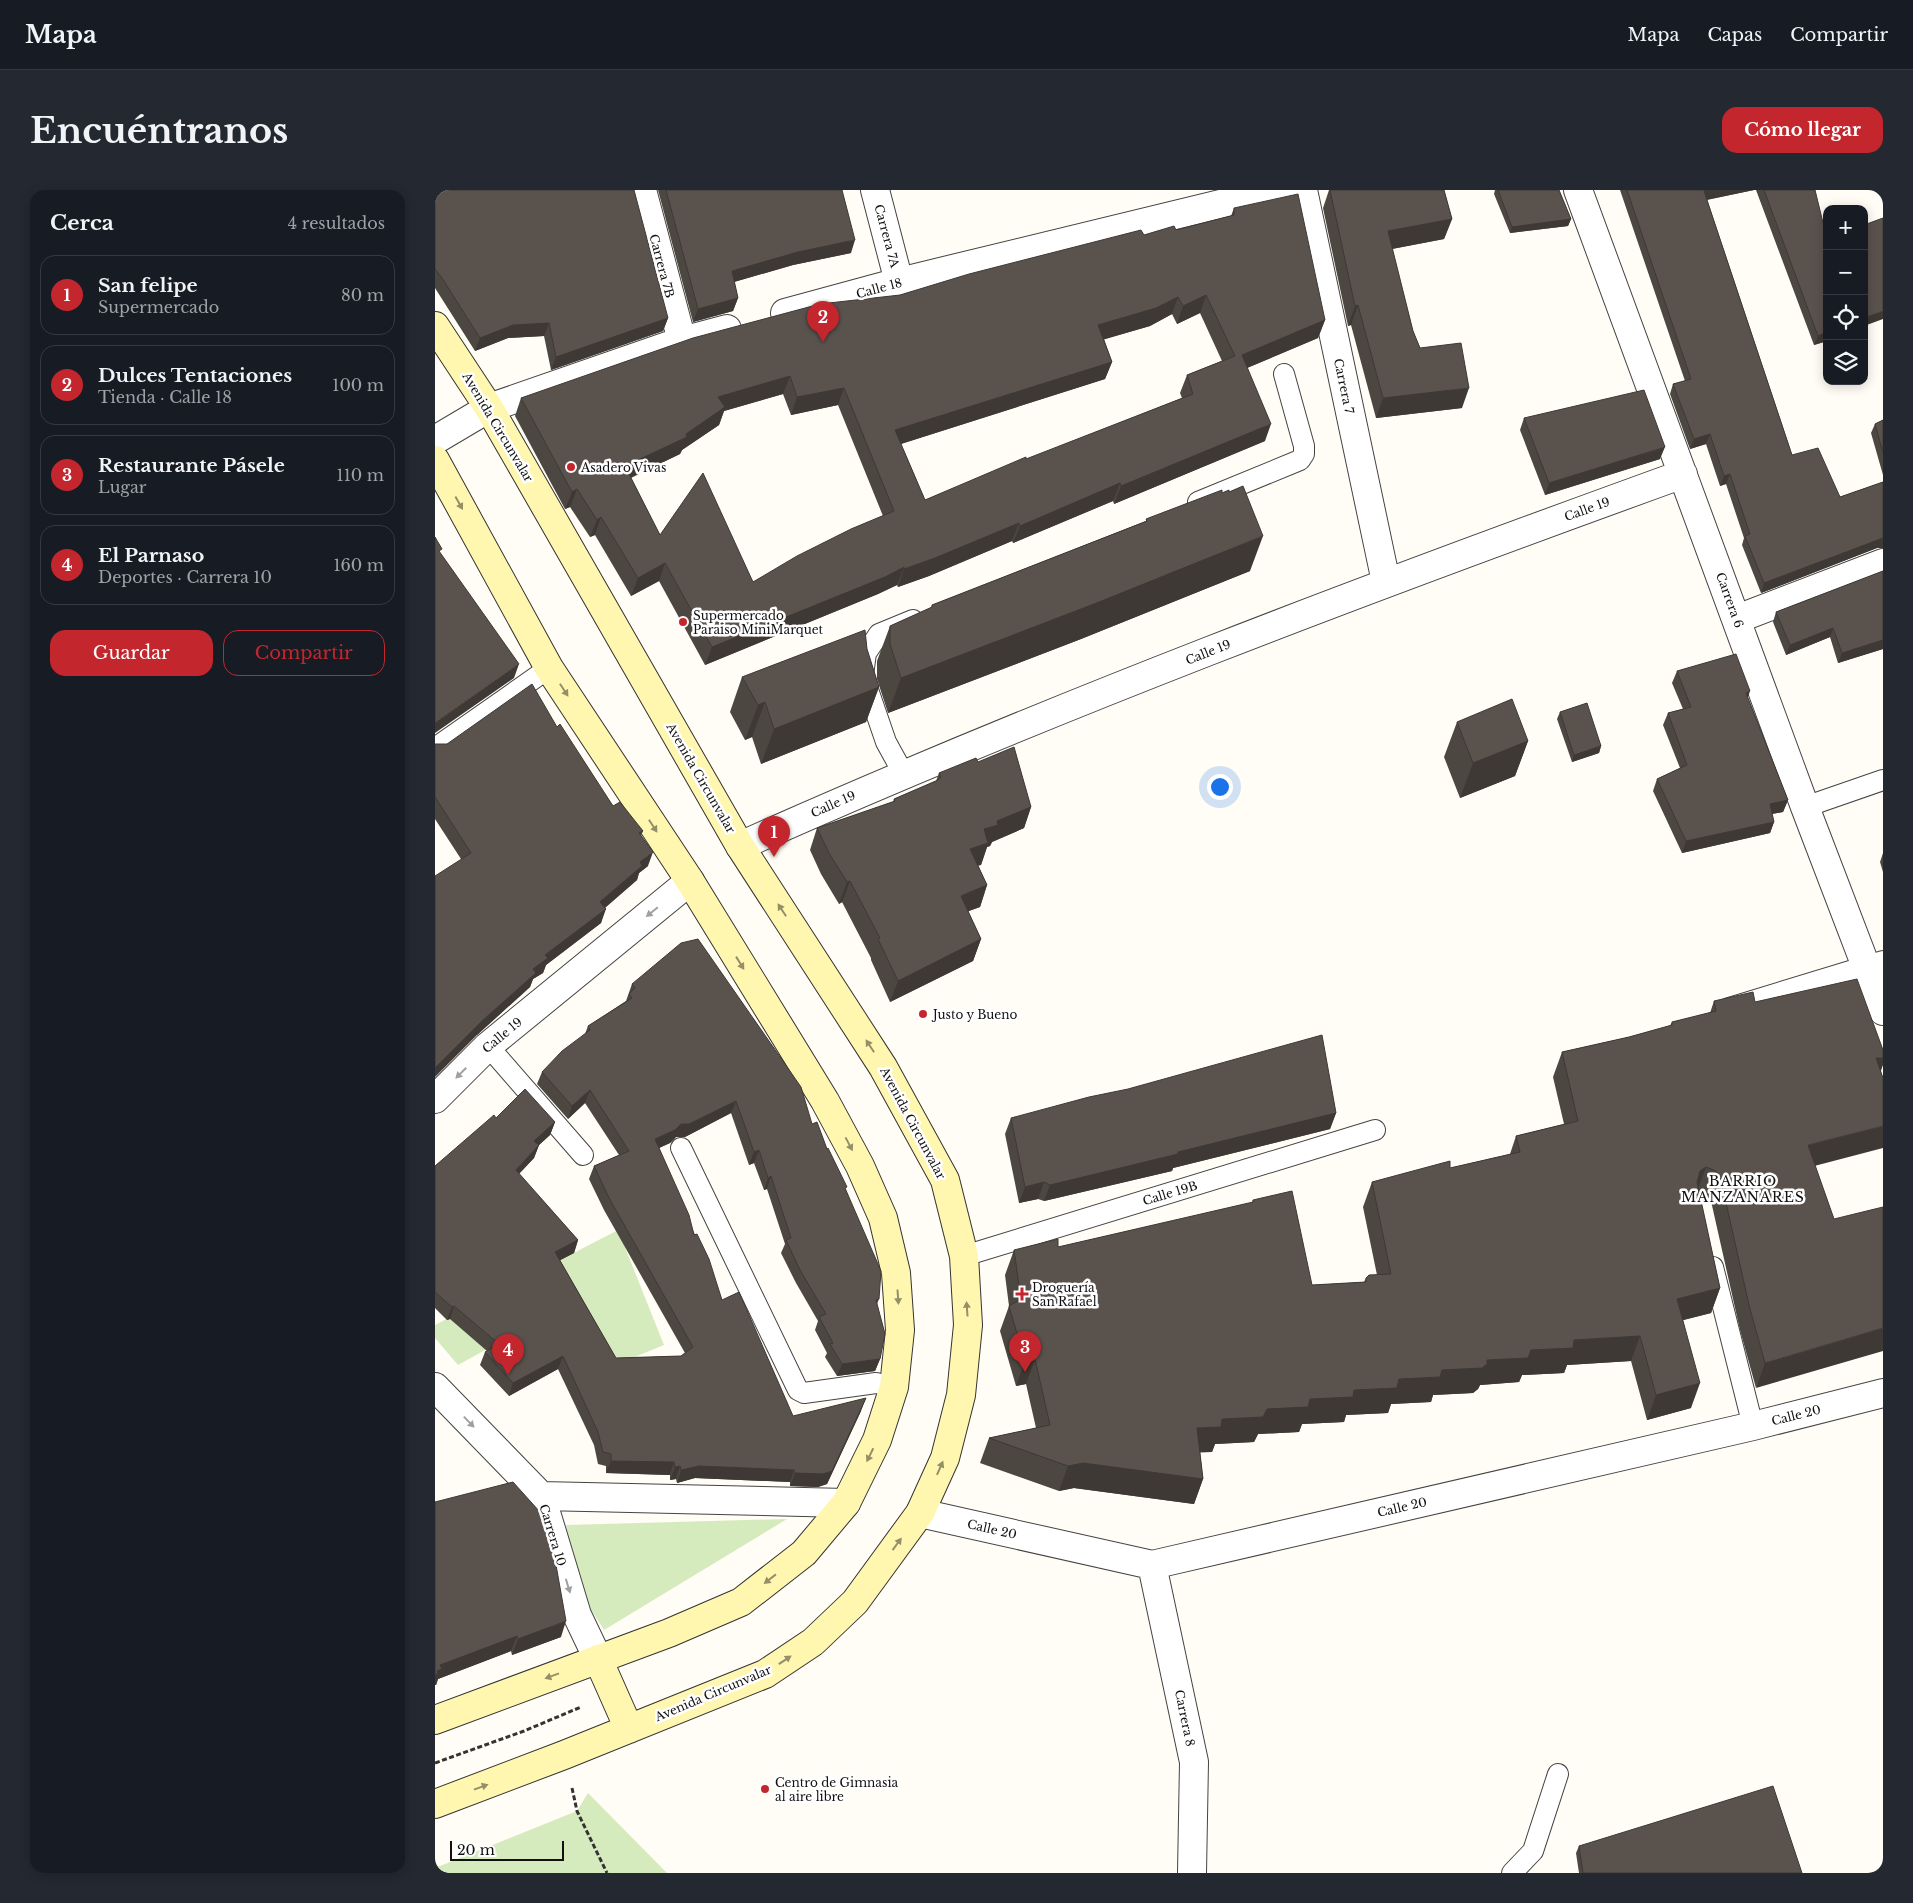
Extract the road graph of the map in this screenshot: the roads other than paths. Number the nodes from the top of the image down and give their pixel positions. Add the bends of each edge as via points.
1 (642, 190) edge
2 (875, 190) edge
3 (1277, 190) edge
4 (1303, 190) edge
5 (1578, 190) edge
6 (899, 282) junction
7 (435, 326) edge
8 (682, 341) junction
9 (1284, 374) dead end
10 (489, 408) junction
11 (435, 440) edge
12 (435, 460) edge
13 (1683, 474) junction
14 (1181, 510) edge
15 (1883, 563) edge
16 (1386, 582) junction
17 (934, 612) edge
18 (1737, 619) junction
19 (549, 668) junction
20 (435, 748) edge
21 (903, 773) junction
22 (1883, 780) edge
23 (1805, 807) junction
24 (740, 846) junction
25 (690, 881) junction
26 (1875, 963) edge
27 (1883, 1011) edge
28 (1707, 1014) edge
29 (488, 1046) junction
30 (435, 1099) edge
31 (1375, 1130) dead end
32 (681, 1148) dead end
33 (583, 1155) dead end
34 (1709, 1250) edge
35 (964, 1256) junction
36 (893, 1387) junction
37 (435, 1388) edge
38 (1883, 1393) edge
39 (1753, 1426) junction
40 (541, 1496) junction
41 (847, 1503) junction
42 (920, 1513) junction
43 (1152, 1565) junction
44 (598, 1659) junction
45 (435, 1720) edge
46 (629, 1729) junction
47 (1558, 1774) dead end
48 (435, 1804) edge
49 (1192, 1873) edge
50 (1513, 1873) edge

1 - 8 street, Carrera 7B
2 - 6 street, Carrera 7A
3 - 6 street, Calle 18
4 - 16 street, Carrera 7
5 - 13 street, Carrera 6
6 - 8 street, Calle 18
7 - 10 main road, Avenida Circunvalar
8 - 10 street, Calle 18
9 - 14 lane via 1304,446 1300,460
10 - 11 street, Calle 18
10 - 24 main road, Avenida Circunvalar
12 -> 19 main road
13 - 16 street, Calle 19
13 - 18 street, Carrera 6
15 - 18 street
16 - 21 street, Calle 19
17 - 21 lane via 879,634 866,653 863,674 886,742
18 - 23 street, Carrera 6
19 - 20 lane
19 -> 25 main road
21 - 24 street, Calle 19
22 - 23 lane
23 - 26 street, Carrera 6
35 -> 24 main road, Avenida Circunvalar via 945,1180 883,1067
25 -> 29 street, Calle 19
25 -> 36 main road via 825,1101 883,1218 896,1273 899,1311
26 - 27 street, Carrera 6
26 - 28 lane
29 -> 30 street, Calle 19
29 - 33 lane
31 - 35 lane, Calle 19B
32 - 36 lane via 798,1390 804,1393 876,1383
34 - 39 lane
42 -> 35 main road, Avenida Circunvalar via 945,1458 961,1395 968,1325
36 -> 41 main road via 877,1440
37 -> 40 street, Carrera 10
38 - 39 street, Calle 20
39 - 43 street, Calle 20
40 - 41 street
40 -> 44 street, Carrera 10 via 577,1616
41 -> 44 main road via 803,1553 741,1602 669,1634
42 - 43 street, Calle 20
46 -> 42 main road, Avenida Circunvalar via 765,1674 813,1642 855,1602
43 - 49 street, Carrera 8 via 1194,1762
44 -> 45 main road
44 - 46 main road
48 -> 46 main road, Avenida Circunvalar
47 - 50 lane via 1533,1851

